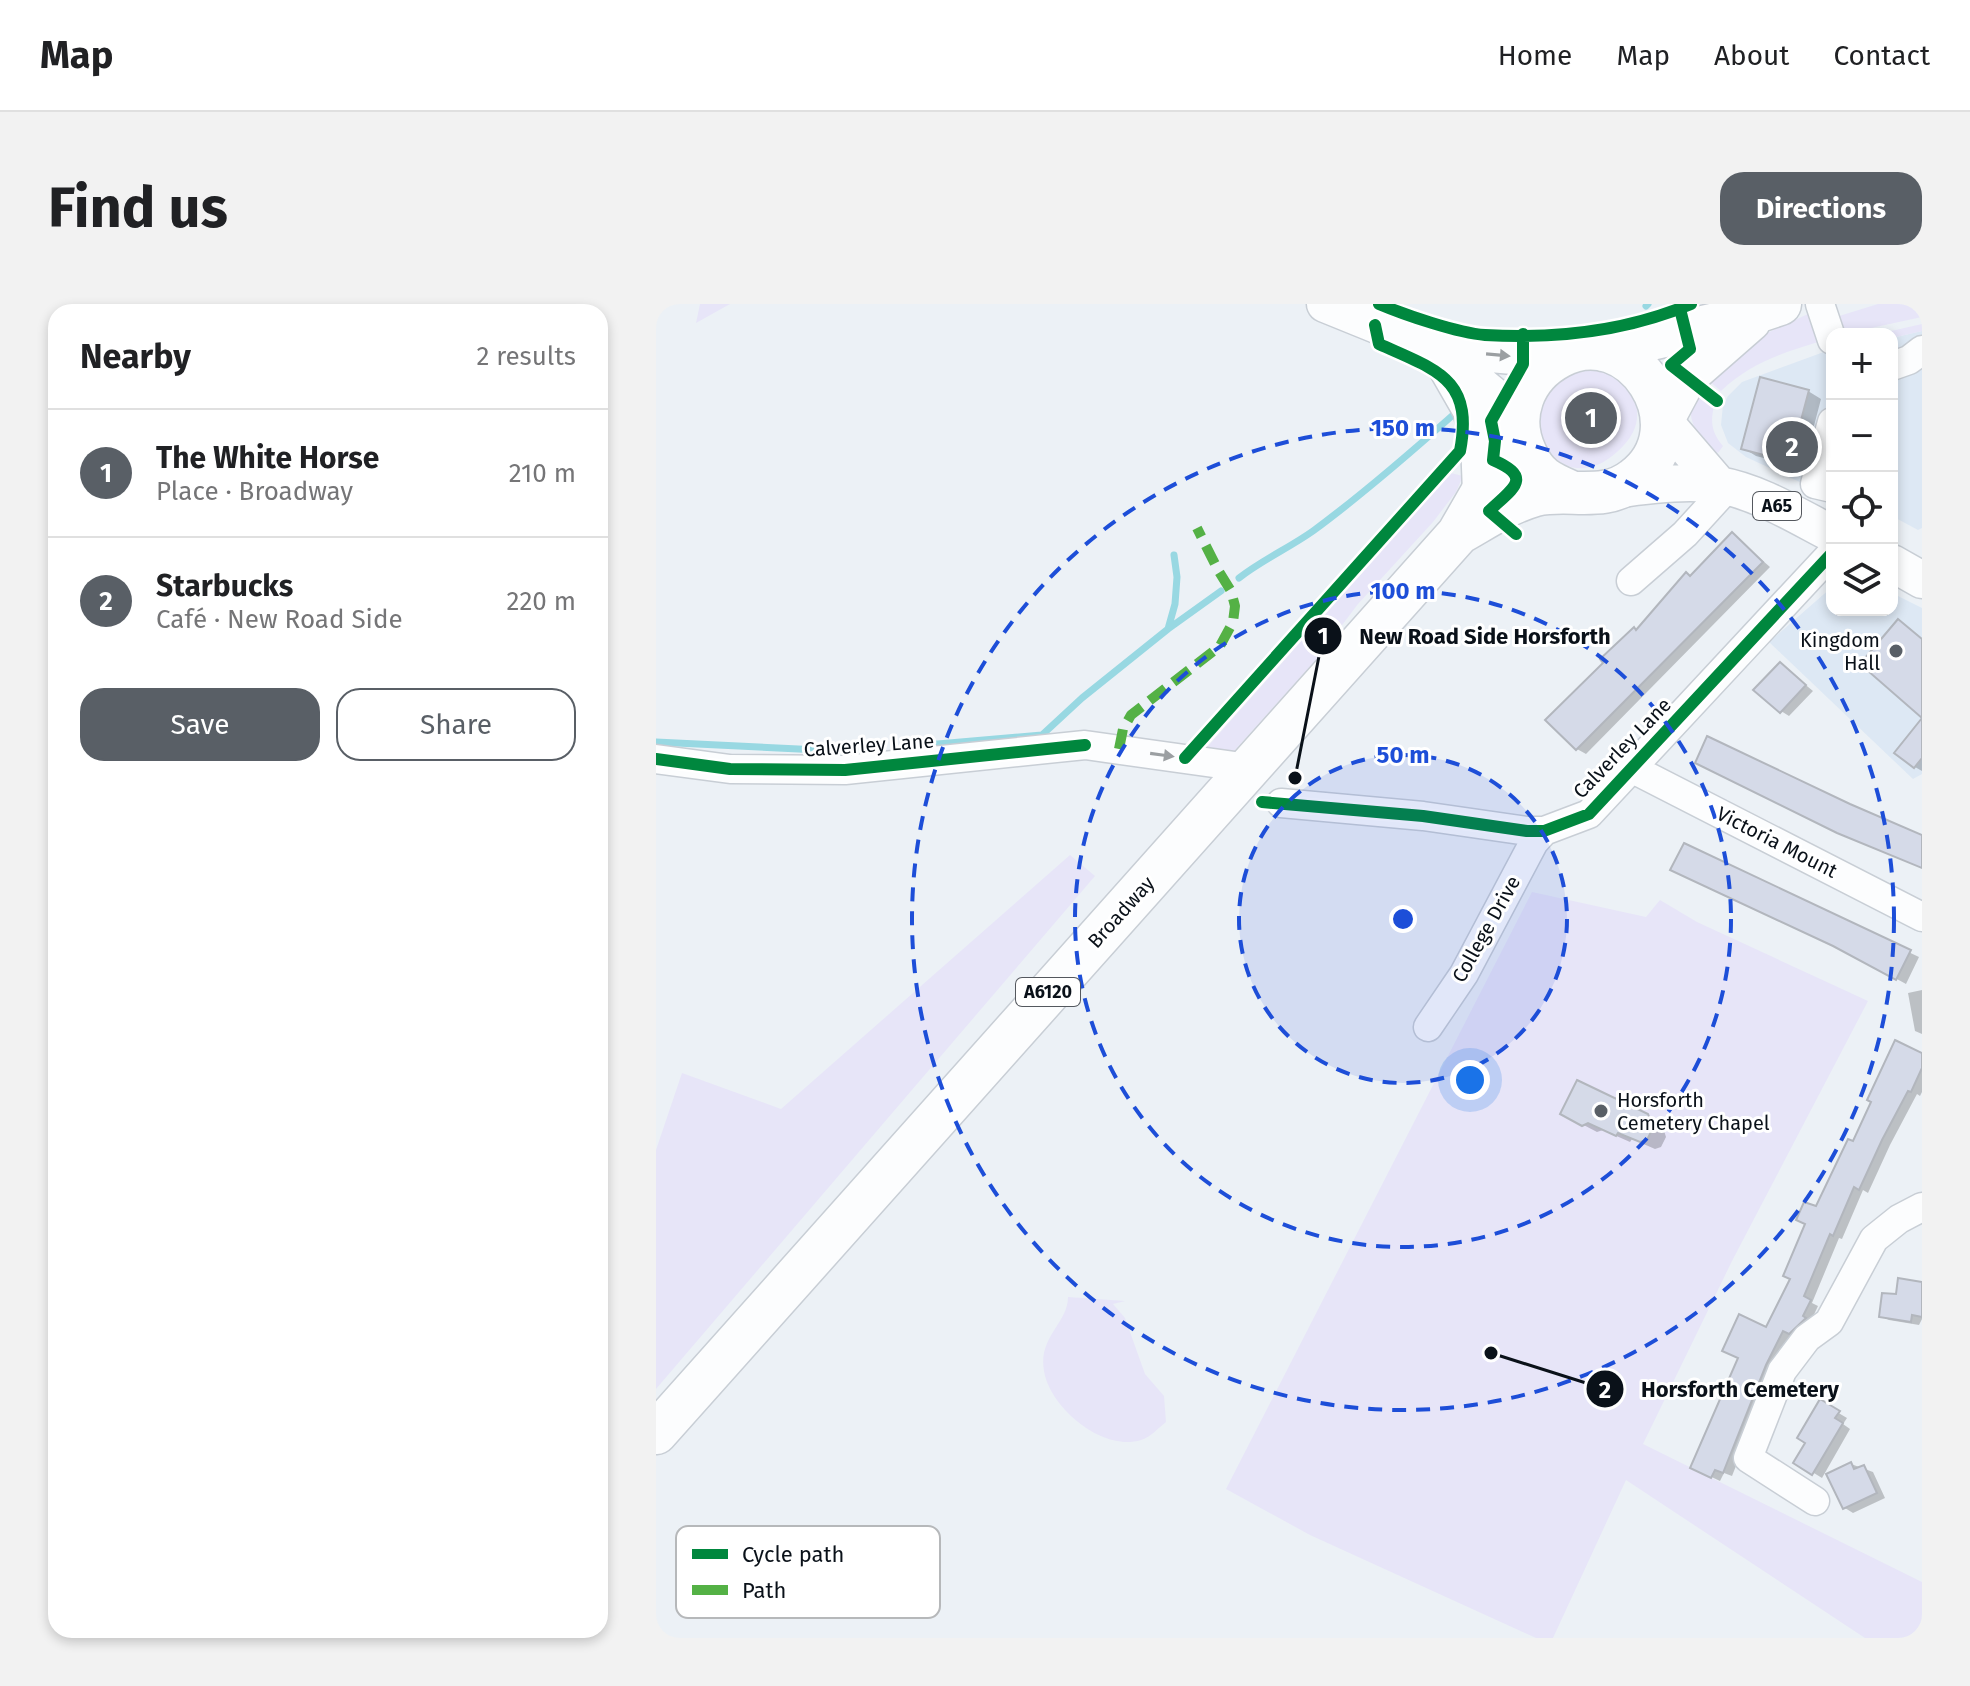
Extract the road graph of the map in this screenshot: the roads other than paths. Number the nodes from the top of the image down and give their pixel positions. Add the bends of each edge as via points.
1 (1820, 304) edge
2 (1337, 307) edge
3 (1770, 308) edge
4 (1828, 328) edge
5 (1436, 349) junction
6 (1603, 350) junction
7 (1922, 350) edge
8 (1560, 356) junction
9 (1898, 368) edge
10 (1664, 420) junction
11 (1518, 423) junction
12 (1826, 444) edge
13 (1723, 486) junction
14 (1826, 487) edge
15 (1615, 490) junction
16 (1481, 492) junction
17 (1571, 492) junction
18 (1826, 531) edge
19 (1458, 534) junction
20 (1826, 559) edge
21 (1631, 581) dead end
22 (656, 759) edge
23 (1249, 768) junction
24 (1631, 768) junction
25 (1281, 803) dead end
26 (1544, 831) junction
27 (1922, 917) edge
28 (1428, 1027) dead end
29 (1922, 1207) edge
30 (656, 1433) edge
31 (1815, 1501) dead end

1 - 4 street
2 - 5 main road
3 - 6 highway
3 - 10 highway via 1686,376
5 -> 8 main road
5 - 11 main road
5 - 16 main road via 1471,410 1479,442
6 - 8 highway
6 - 10 highway via 1645,374
7 - 9 street
8 - 11 highway via 1533,376 1520,402
10 - 13 main road
10 - 15 highway via 1651,461
11 - 16 highway, A6120
11 - 17 highway via 1531,464 1543,478
12 - 14 street via 1815,484
13 - 15 main road, A65 via 1651,484
13 - 18 main road, A65
13 - 21 street via 1685,534
15 - 17 highway via 1595,495
16 - 19 highway, A6120
17 - 19 highway, A6120 via 1510,503
19 - 23 highway, Broadway / A6120
20 - 24 street, Calverley Lane
22 -> 23 street, Calverley Lane via 730,769 845,770 1085,745
23 - 30 highway, Broadway / A6120
24 - 26 street, Calverley Lane via 1589,814
24 - 27 street, Victoria Mount
25 - 26 street, Calverley Lane
26 - 28 street, College Drive
29 - 31 street via 1874,1239 1829,1322 1807,1338 1782,1371 1748,1458

